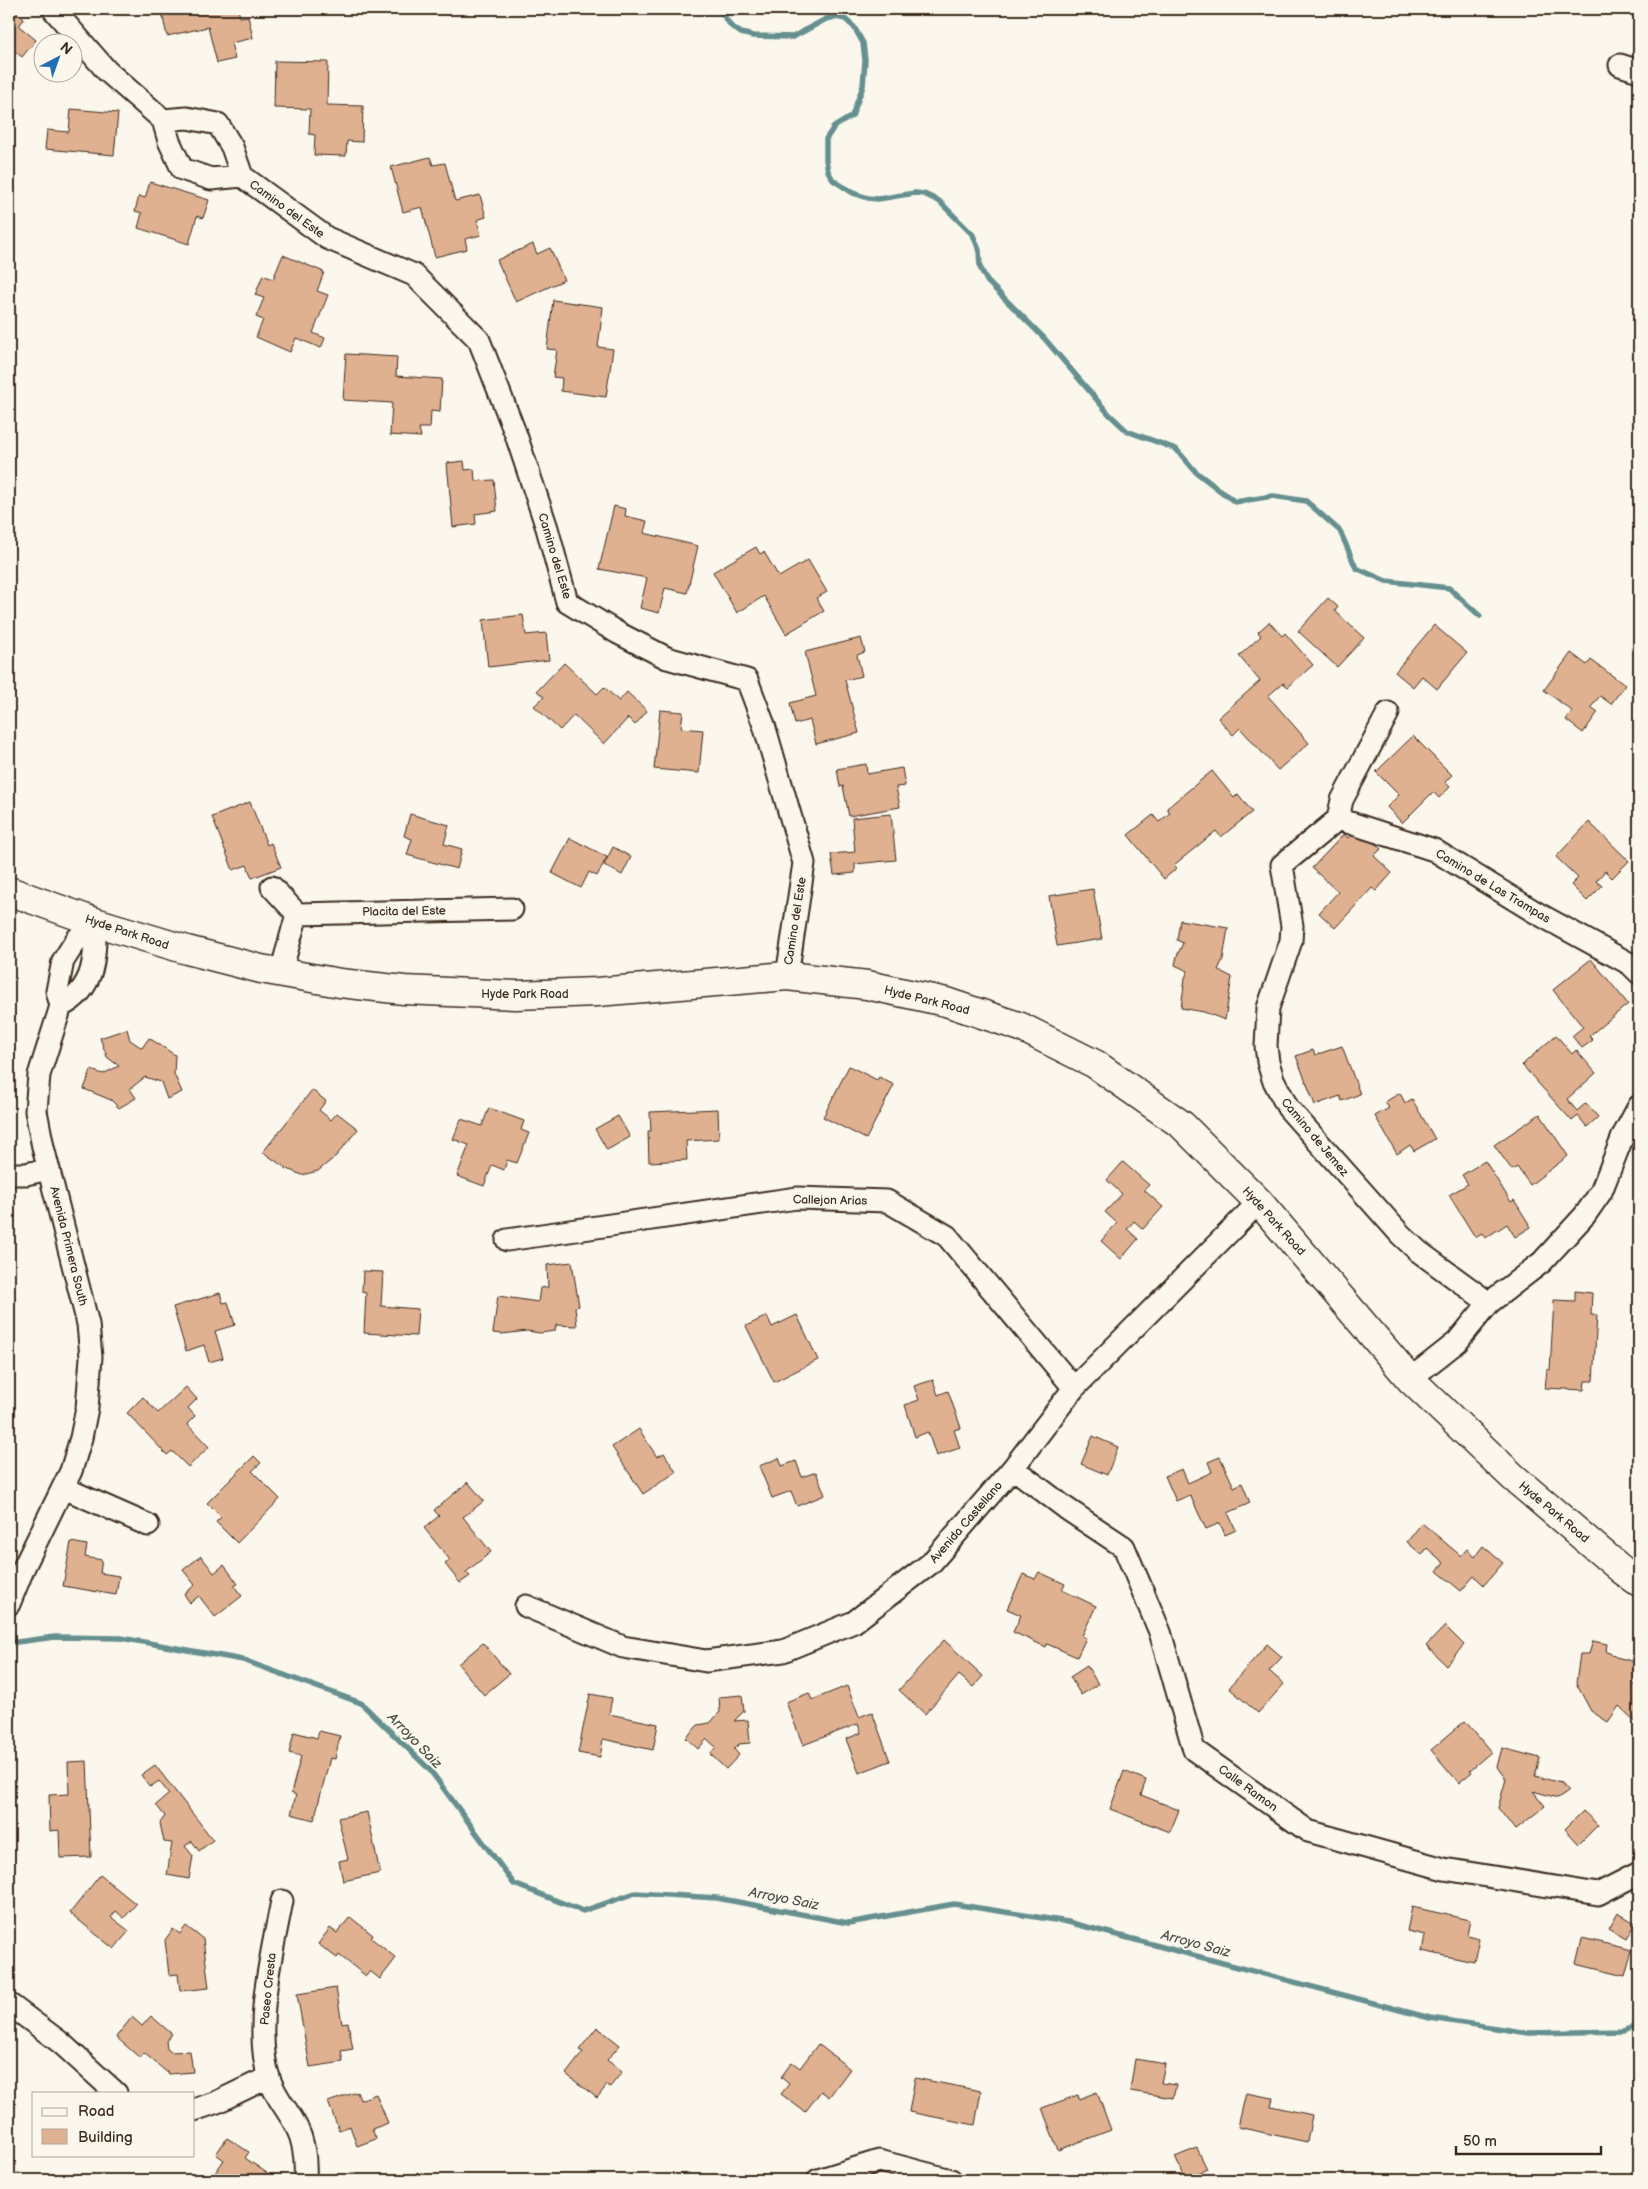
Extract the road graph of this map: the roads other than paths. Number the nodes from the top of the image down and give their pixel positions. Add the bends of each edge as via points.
1 (53, 9) edge
2 (163, 120) junction
3 (242, 176) junction
4 (1388, 713) dead end
5 (1338, 818) junction
6 (272, 887) dead end
7 (9, 891) edge
8 (512, 909) dead end
9 (297, 914) junction
10 (95, 922) junction
11 (281, 972) junction
12 (1639, 973) edge
13 (787, 976) junction
14 (62, 1006) junction
15 (1639, 1106) edge
16 (49, 1168) junction
17 (9, 1174) edge
18 (1259, 1202) junction
19 (508, 1240) dead end
20 (1489, 1303) junction
21 (1410, 1379) junction
22 (1074, 1388) junction
23 (1013, 1468) junction
24 (64, 1488) junction
25 (148, 1525) dead end
26 (1639, 1582) edge
27 (9, 1604) edge
28 (526, 1606) dead end
29 (1639, 1873) edge
30 (282, 1901) dead end
31 (9, 2004) edge
32 (269, 2077) junction
33 (115, 2092) edge
34 (195, 2110) edge
35 (305, 2180) edge
36 (818, 2180) edge
37 (951, 2180) edge

1 - 2 street via 107,70
2 - 3 street, Camino del Este via 187,118 218,124 232,148
2 - 3 street, Camino del Este via 182,169 211,179
3 - 13 street, Camino del Este via 327,238 414,275 479,340 519,444 567,602 667,658 747,680 764,725 804,863
4 - 5 street via 1342,800
5 - 12 street, Camino de Las Trampas via 1434,850 1535,912 1630,964
5 - 20 street, Camino de Jemez via 1282,865 1292,926 1291,941 1268,1008 1266,1046 1273,1079 1294,1116 1400,1234
6 - 9 street
7 - 10 main road, Hyde Park Road
8 - 9 street, Placita del Este
9 - 11 street
10 - 11 main road, Hyde Park Road via 186,950
10 - 14 street via 95,954 89,979 78,996
10 - 14 street, Avenida Primera South via 77,939 63,961 57,991
11 - 13 main road, Hyde Park Road via 404,990 516,995 596,992
13 - 18 main road, Hyde Park Road via 867,985 946,1002 1020,1027 1095,1064 1182,1125
14 - 16 street, Avenida Primera South via 43,1058 37,1093 39,1128
15 - 20 street via 1622,1136 1601,1192 1585,1215 1542,1262
16 - 17 street via 26,1174
16 - 24 street, Avenida Primera South via 84,1305 91,1357 84,1422
18 - 21 main road, Hyde Park Road
18 - 22 street, Avenida Castellano
19 - 22 street, Callejon Arias via 797,1198 887,1201 948,1236
20 - 21 street via 1457,1342
21 - 26 main road, Hyde Park Road via 1513,1477
22 - 23 street, Avenida Castellano
23 - 28 street, Avenida Castellano via 931,1563 854,1622 783,1651 706,1661 623,1647
23 - 29 street, Calle Ramon via 1124,1547 1160,1632 1194,1750 1308,1831 1444,1870 1598,1894
24 - 25 street
24 - 27 street, Avenida Primera South
30 - 32 street, Paseo Cresta via 265,2007 265,2056
31 - 33 street via 61,2043
32 - 34 street
32 - 35 street, Paseo Cresta via 301,2139
36 - 37 street via 878,2161

